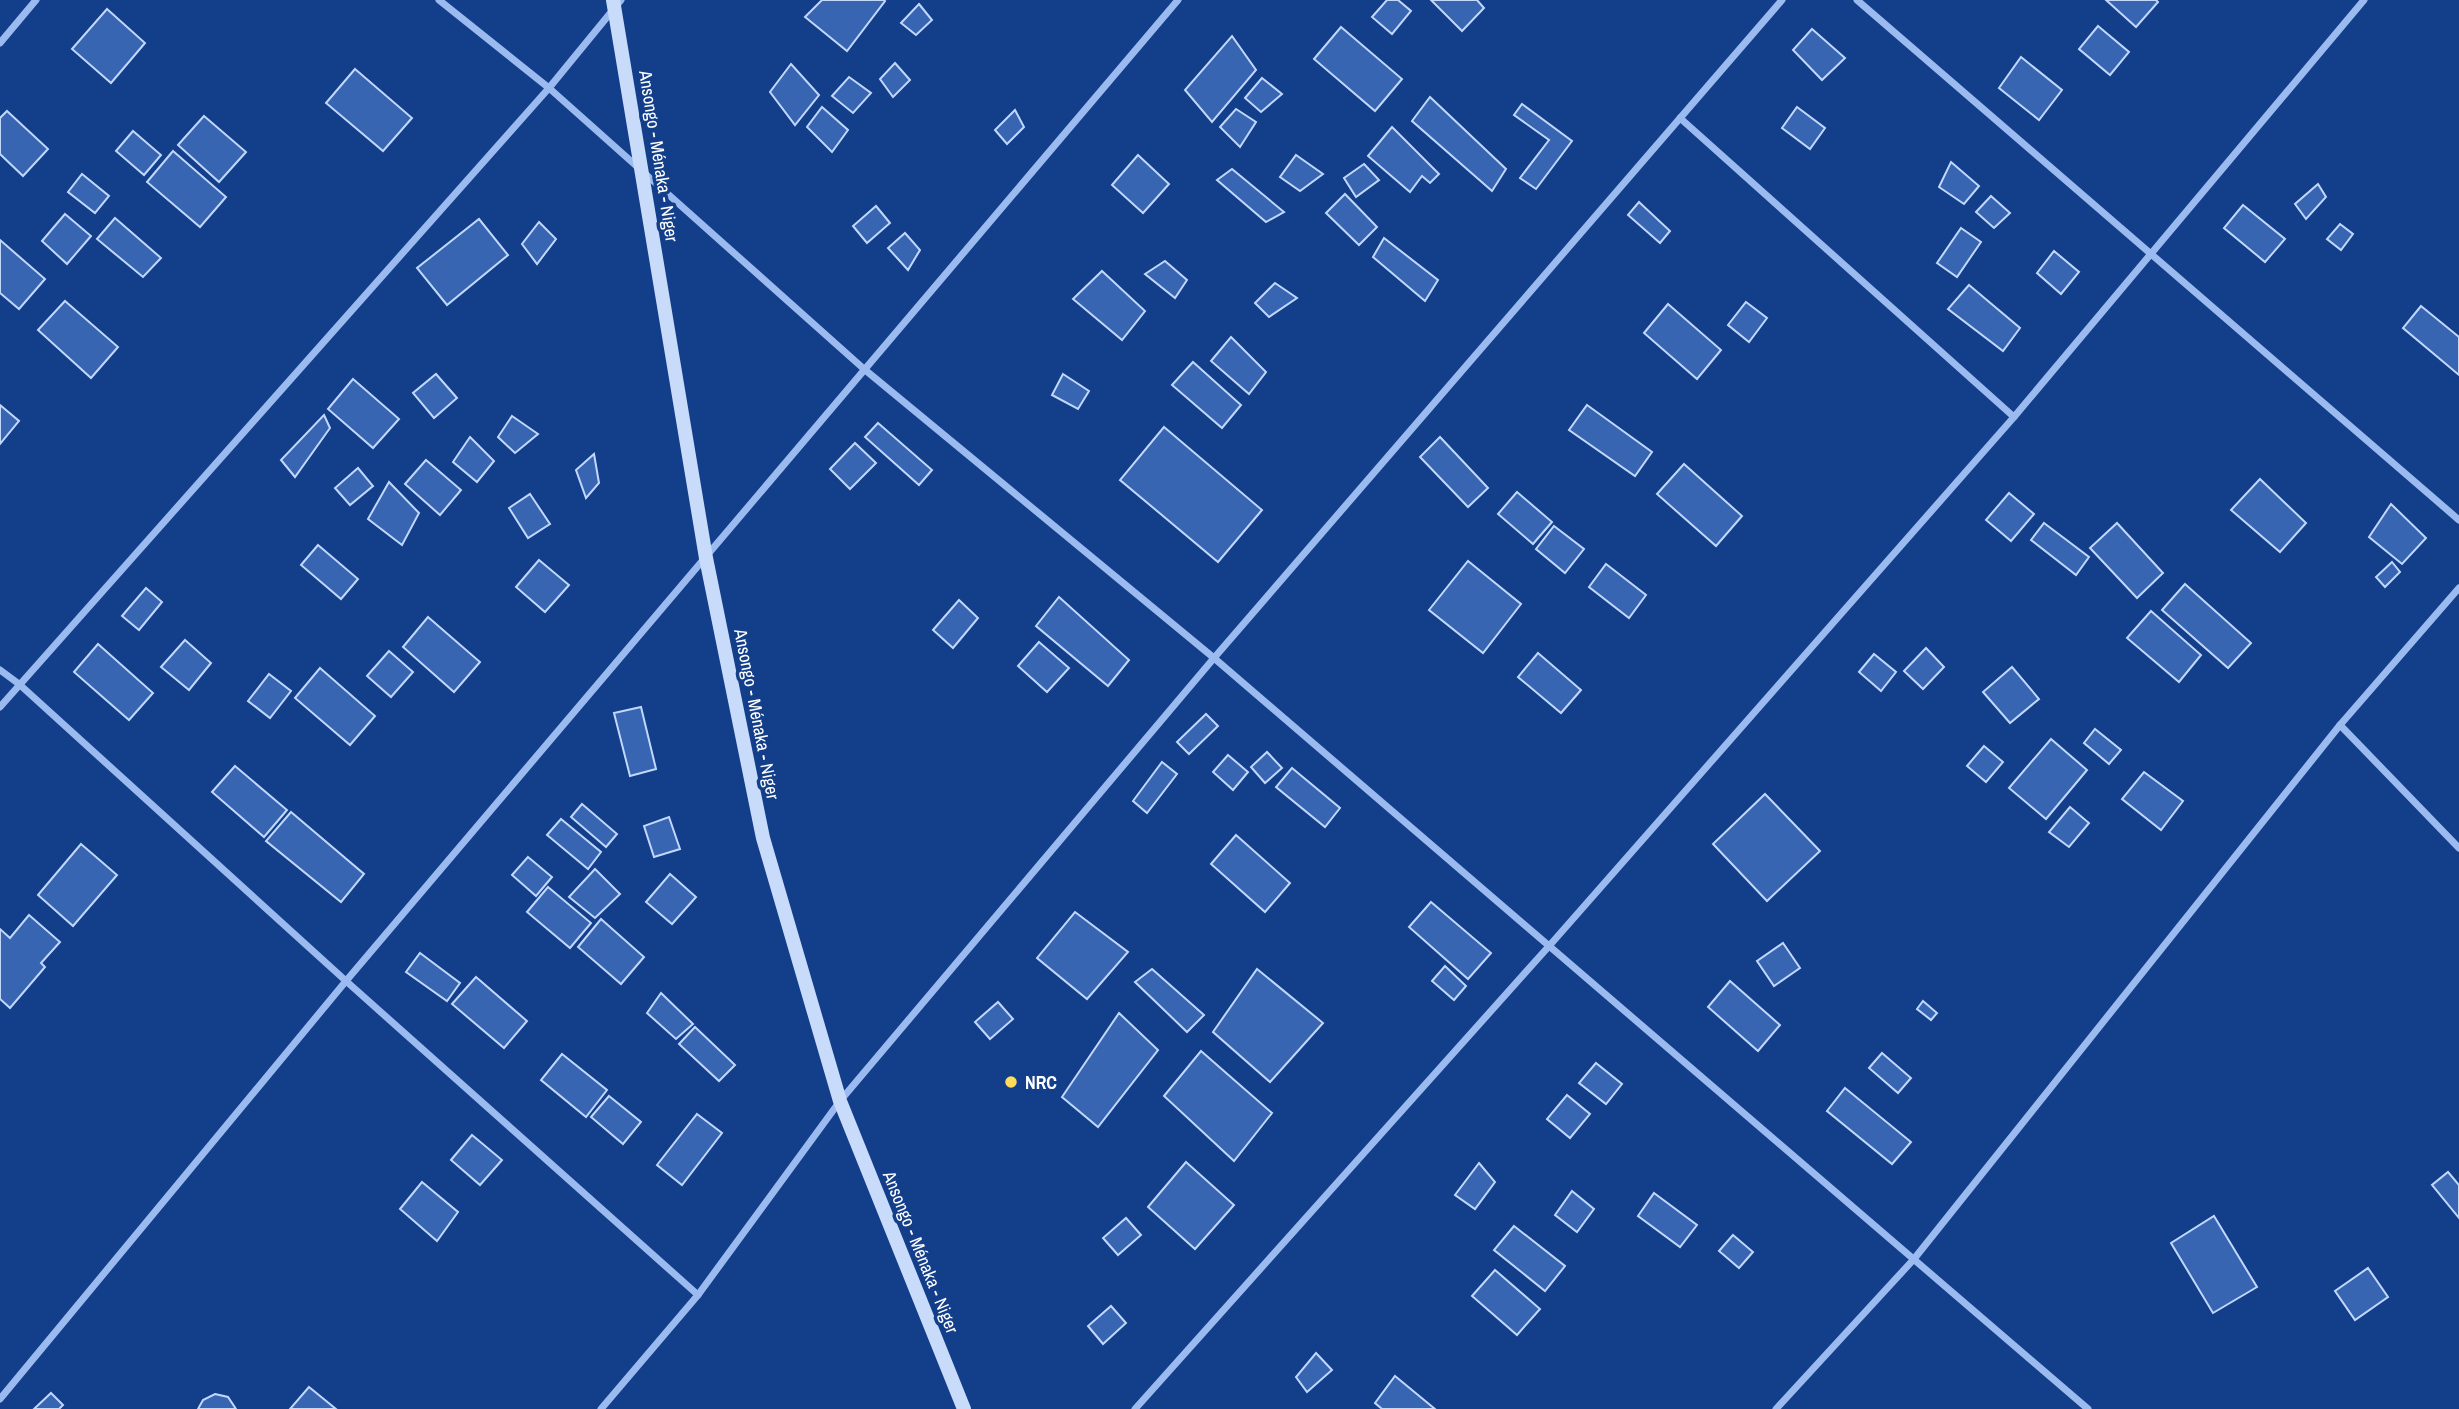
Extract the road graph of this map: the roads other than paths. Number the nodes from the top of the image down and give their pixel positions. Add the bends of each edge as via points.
1 (37, 0) edge
2 (439, 0) edge
3 (1178, 0) edge
4 (1782, 0) edge
5 (1857, 0) edge
6 (2364, 0) edge
7 (616, 3) edge
8 (0, 43) edge
9 (549, 88) junction
10 (1680, 117) junction
11 (641, 170) junction
12 (2151, 255) junction
13 (864, 369) junction
14 (2014, 417) junction
15 (2459, 520) edge
16 (706, 558) junction
17 (2459, 588) edge
18 (1214, 658) junction
19 (0, 670) edge
20 (19, 684) junction
21 (0, 707) edge
22 (2340, 725) junction
23 (2459, 848) edge
24 (1550, 945) junction
25 (346, 981) junction
26 (840, 1101) junction
27 (1913, 1259) junction
28 (698, 1295) junction
29 (0, 1399) edge
30 (601, 1409) edge
31 (964, 1409) edge
32 (1135, 1409) edge
33 (1776, 1409) edge
34 (2088, 1409) edge

1 - 8 street
2 - 9 street
3 - 13 street
4 - 10 street
5 - 12 street
6 - 12 street
7 - 9 street
7 - 11 main road, Ansongo - Ménaka - Niger
9 - 11 street
9 - 20 street
10 - 14 street
10 - 18 street
11 - 13 street
11 - 16 main road, Ansongo - Ménaka - Niger
12 - 14 street
12 - 15 street
13 - 16 street
13 - 18 street
14 - 24 street
16 - 25 street
16 - 26 main road, Ansongo - Ménaka - Niger via 763,838
17 - 22 street
18 - 24 street
18 - 26 street
19 - 20 street
20 - 21 street
20 - 25 street
22 - 23 street
22 - 27 street
24 - 27 street
24 - 32 street
25 - 28 street
25 - 29 street
26 - 28 street
26 - 31 main road, Ansongo - Ménaka - Niger
27 - 33 street
27 - 34 street
28 - 30 street

